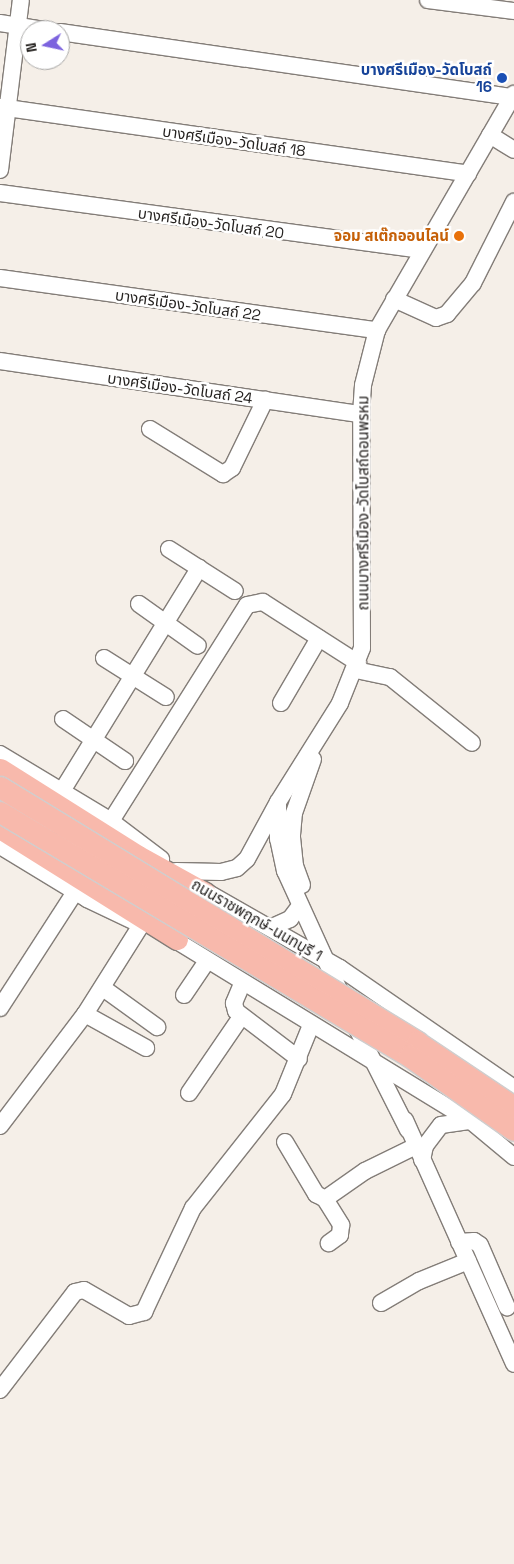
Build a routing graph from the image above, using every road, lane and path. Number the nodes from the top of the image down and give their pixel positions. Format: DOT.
graph roads {
  1 [pos="21,0"];
  2 [pos="428,0"];
  3 [pos="514,11"];
  4 [pos="0,23"];
  5 [pos="18,26"];
  6 [pos="70,33"];
  7 [pos="513,95"];
  8 [pos="4,108"];
  9 [pos="490,135"];
  10 [pos="514,150"];
  11 [pos="0,170"];
  12 [pos="468,174"];
  13 [pos="0,193"];
  14 [pos="514,202"];
  15 [pos="422,250"];
  16 [pos="0,278"];
  17 [pos="394,299"];
  18 [pos="377,330"];
  19 [pos="0,361"];
  20 [pos="265,400"];
  21 [pos="361,414"];
  22 [pos="150,428"];
  23 [pos="169,548"];
  24 [pos="199,568"];
  25 [pos="235,590"];
  26 [pos="139,604"];
  27 [pos="165,623"];
  28 [pos="319,638"];
  29 [pos="198,646"];
  30 [pos="104,658"];
  31 [pos="357,666"];
  32 [pos="133,676"];
  33 [pos="166,697"];
  34 [pos="281,703"];
  35 [pos="63,719"];
  36 [pos="323,731"];
  37 [pos="94,739"];
  38 [pos="472,743"];
  39 [pos="0,754"];
  40 [pos="125,761"];
  41 [pos="4,778"];
  42 [pos="62,791"];
  43 [pos="278,802"];
  44 [pos="0,812"];
  45 [pos="111,821"];
  46 [pos="0,828"];
  47 [pos="0,846"];
  48 [pos="176,871"];
  49 [pos="71,889"];
  50 [pos="206,893"];
  51 [pos="299,907"];
  52 [pos="140,925"];
  53 [pos="266,925"];
  54 [pos="176,939"];
  55 [pos="325,959"];
  56 [pos="207,962"];
  57 [pos="338,975"];
  58 [pos="242,981"];
  59 [pos="103,988"];
  60 [pos="0,989"];
  61 [pos="184,995"];
  62 [pos="0,1008"];
  63 [pos="85,1014"];
  64 [pos="241,1017"];
  65 [pos="312,1025"];
  66 [pos="156,1027"];
  67 [pos="441,1038"];
  68 [pos="146,1048"];
  69 [pos="299,1059"];
  70 [pos="370,1059"];
  71 [pos="386,1068"];
  72 [pos="409,1082"];
  73 [pos="514,1088"];
  74 [pos="189,1093"];
  75 [pos="514,1107"];
  76 [pos="471,1121"];
  77 [pos="0,1126"];
  78 [pos="408,1130"];
  79 [pos="514,1130"];
  80 [pos="285,1142"];
  81 [pos="419,1153"];
  82 [pos="514,1157"];
  83 [pos="325,1199"];
  84 [pos="459,1242"];
  85 [pos="329,1243"];
  86 [pos="468,1261"];
  87 [pos="381,1303"];
  88 [pos="508,1307"];
  89 [pos="514,1364"];
  90 [pos="0,1390"];
  1 -- 5 [label="street"];
  2 -- 3 [label="street"];
  4 -- 5 [label="street"];
  5 -- 8 [label="street"];
  6 -- 7 [label="street"];
  7 -- 9 [label="street, ถนนบางศรีเมือง-วัดโบสถ์ดอนพรหม"];
  8 -- 11 [label="street"];
  8 -- 12 [label="street, บางศรีเมือง-วัดโบสถ์ 18"];
  9 -- 10 [label="street"];
  9 -- 12 [label="street, ถนนบางศรีเมือง-วัดโบสถ์ดอนพรหม"];
  12 -- 15 [label="street, ถนนบางศรีเมือง-วัดโบสถ์ดอนพรหม"];
  13 -- 15 [label="street, บางศรีเมือง-วัดโบสถ์ 20"];
  14 -- 17 [label="street"];
  15 -- 17 [label="street, ถนนบางศรีเมือง-วัดโบสถ์ดอนพรหม"];
  16 -- 18 [label="street, บางศรีเมือง-วัดโบสถ์ 22"];
  17 -- 18 [label="street, ถนนบางศรีเมือง-วัดโบสถ์ดอนพรหม"];
  18 -- 21 [label="street, ถนนบางศรีเมือง-วัดโบสถ์ดอนพรหม"];
  19 -- 20 [label="street, บางศรีเมือง-วัดโบสถ์ 24"];
  20 -- 21 [label="street, บางศรีเมือง-วัดโบสถ์ 24"];
  20 -- 22 [label="street"];
  21 -- 31 [label="street, ถนนบางศรีเมือง-วัดโบสถ์ดอนพรหม"];
  23 -- 24 [label="street"];
  24 -- 25 [label="street"];
  24 -- 27 [label="street"];
  26 -- 27 [label="street"];
  27 -- 29 [label="street"];
  27 -- 32 [label="street"];
  28 -- 31 [label="street"];
  28 -- 34 [label="street"];
  28 -- 45 [label="street"];
  30 -- 32 [label="street"];
  31 -- 36 [label="street, ถนนบางศรีเมือง-วัดโบสถ์ดอนพรหม"];
  31 -- 38 [label="street"];
  32 -- 33 [label="street"];
  32 -- 37 [label="street"];
  35 -- 37 [label="street"];
  36 -- 43 [label="street, ถนนบางศรีเมือง-วัดโบสถ์ดอนพรหม"];
  36 -- 57 [label="street, ถนนบางศรีเมือง-วัดโบสถ์ดอนพรหม"];
  37 -- 40 [label="street"];
  37 -- 42 [label="street"];
  39 -- 42 [label="street, ถนนราชพฤกษ์-นนทบุรี 1"];
  41 -- 50 [label="main road"];
  41 -- 75 [label="main road, ถนนราชพฤกษ์-นนทบุรี 1, bridge"];
  42 -- 45 [label="street, ถนนราชพฤกษ์-นนทบุรี 1"];
  43 -- 48 [label="street, ถนนบางศรีเมือง-วัดโบสถ์ดอนพรหม"];
  43 -- 51 [label="street"];
  44 -- 79 [label="main road, bridge"];
  45 -- 48 [label="street, ถนนราชพฤกษ์-นนทบุรี 1"];
  46 -- 54 [label="main road"];
  47 -- 49 [label="street"];
  48 -- 50 [label="street, ถนนราชพฤกษ์-นนทบุรี 1"];
  49 -- 52 [label="street"];
  49 -- 60 [label="street"];
  49 -- 62 [label="street"];
  50 -- 53 [label="street, ถนนราชพฤกษ์-นนทบุรี 1"];
  51 -- 53 [label="street"];
  51 -- 55 [label="street"];
  52 -- 54 [label="street"];
  52 -- 59 [label="street"];
  53 -- 55 [label="street, ถนนราชพฤกษ์-นนทบุรี 1"];
  53 -- 58 [label="street"];
  54 -- 56 [label="street"];
  55 -- 57 [label="street, ถนนราชพฤกษ์-นนทบุรี 1"];
  56 -- 58 [label="street"];
  56 -- 61 [label="street"];
  57 -- 58 [label="street"];
  57 -- 67 [label="street, ถนนราชพฤกษ์-นนทบุรี 1"];
  57 -- 70 [label="street, ถนนบางศรีเมือง-วัดโบสถ์ดอนพรหม"];
  57 -- 71 [label="street, ถนนบางศรีเมือง-วัดโบสถ์ดอนพรหม"];
  58 -- 64 [label="street"];
  58 -- 65 [label="street"];
  59 -- 63 [label="street"];
  59 -- 66 [label="street"];
  63 -- 68 [label="street"];
  63 -- 77 [label="street"];
  64 -- 69 [label="street"];
  64 -- 74 [label="street"];
  65 -- 69 [label="street"];
  65 -- 70 [label="street"];
  67 -- 72 [label="street"];
  67 -- 73 [label="street, ถนนราชพฤกษ์-นนทบุรี 1"];
  69 -- 90 [label="street"];
  70 -- 71 [label="street"];
  70 -- 78 [label="street, ถนนบางศรีเมือง-วัดโบสถ์ดอนพรหม"];
  71 -- 72 [label="street"];
  71 -- 78 [label="street, ถนนบางศรีเมือง-วัดโบสถ์ดอนพรหม"];
  72 -- 76 [label="street"];
  76 -- 81 [label="street"];
  76 -- 82 [label="street"];
  78 -- 81 [label="street, ถนนบางศรีเมือง-วัดโบสถ์ดอนพรหม"];
  80 -- 83 [label="street"];
  81 -- 83 [label="street"];
  81 -- 84 [label="street, ถนนบางศรีเมือง-วัดโบสถ์ดอนพรหม"];
  83 -- 85 [label="street"];
  84 -- 86 [label="street, ถนนบางศรีเมือง-วัดโบสถ์ดอนพรหม"];
  84 -- 88 [label="street"];
  86 -- 87 [label="street"];
  86 -- 89 [label="street, ถนนบางศรีเมือง-วัดโบสถ์ดอนพรหม"];
}
